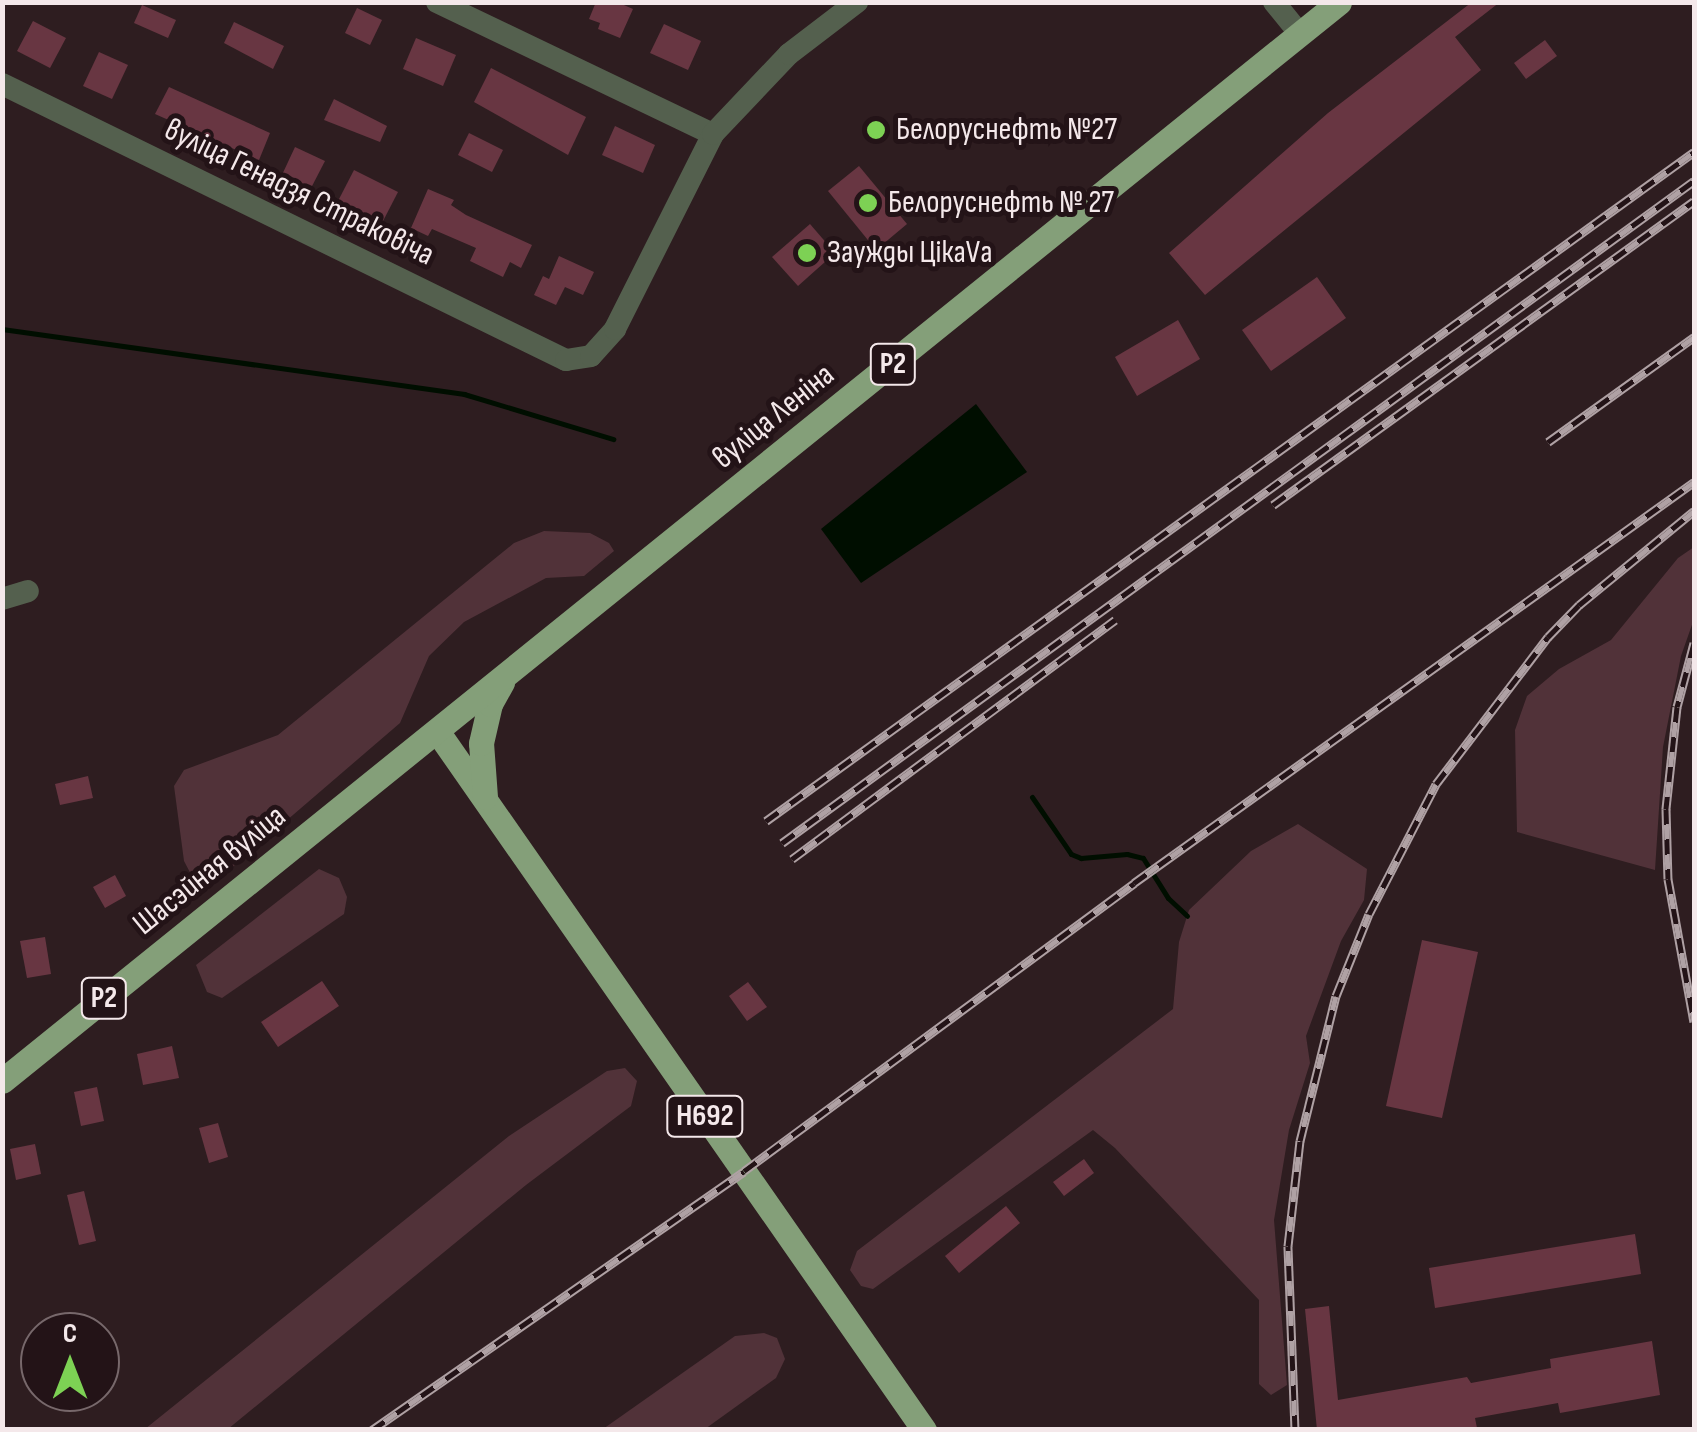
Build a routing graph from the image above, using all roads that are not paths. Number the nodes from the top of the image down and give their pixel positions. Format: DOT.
graph roads {
  1 [pos="437,2"];
  2 [pos="857,2"];
  3 [pos="1274,2"];
  4 [pos="1339,2"];
  5 [pos="1300,34"];
  6 [pos="2,84"];
  7 [pos="712,134"];
  8 [pos="28,591"];
  9 [pos="2,599"];
  10 [pos="506,675"];
  11 [pos="437,731"];
  12 [pos="486,802"];
  13 [pos="2,1081"];
  14 [pos="924,1430"];
  1 -- 7 [label="street"];
  2 -- 7 [label="street"];
  3 -- 5 [label="street"];
  4 -- 5 [label="main road, вуліца Леніна / Р2"];
  5 -- 10 [label="main road, вуліца Леніна / Р2"];
  6 -- 7 [label="street, вуліца Генадзя Страковіча"];
  8 -- 9 [label="street"];
  10 -- 11 [label="main road, вуліца Леніна / Р2"];
  10 -- 12 [label="main road"];
  11 -- 12 [label="main road, Н692"];
  11 -- 13 [label="main road, Шасэйная вуліца / Р2"];
  12 -- 14 [label="main road, Н692"];
}
